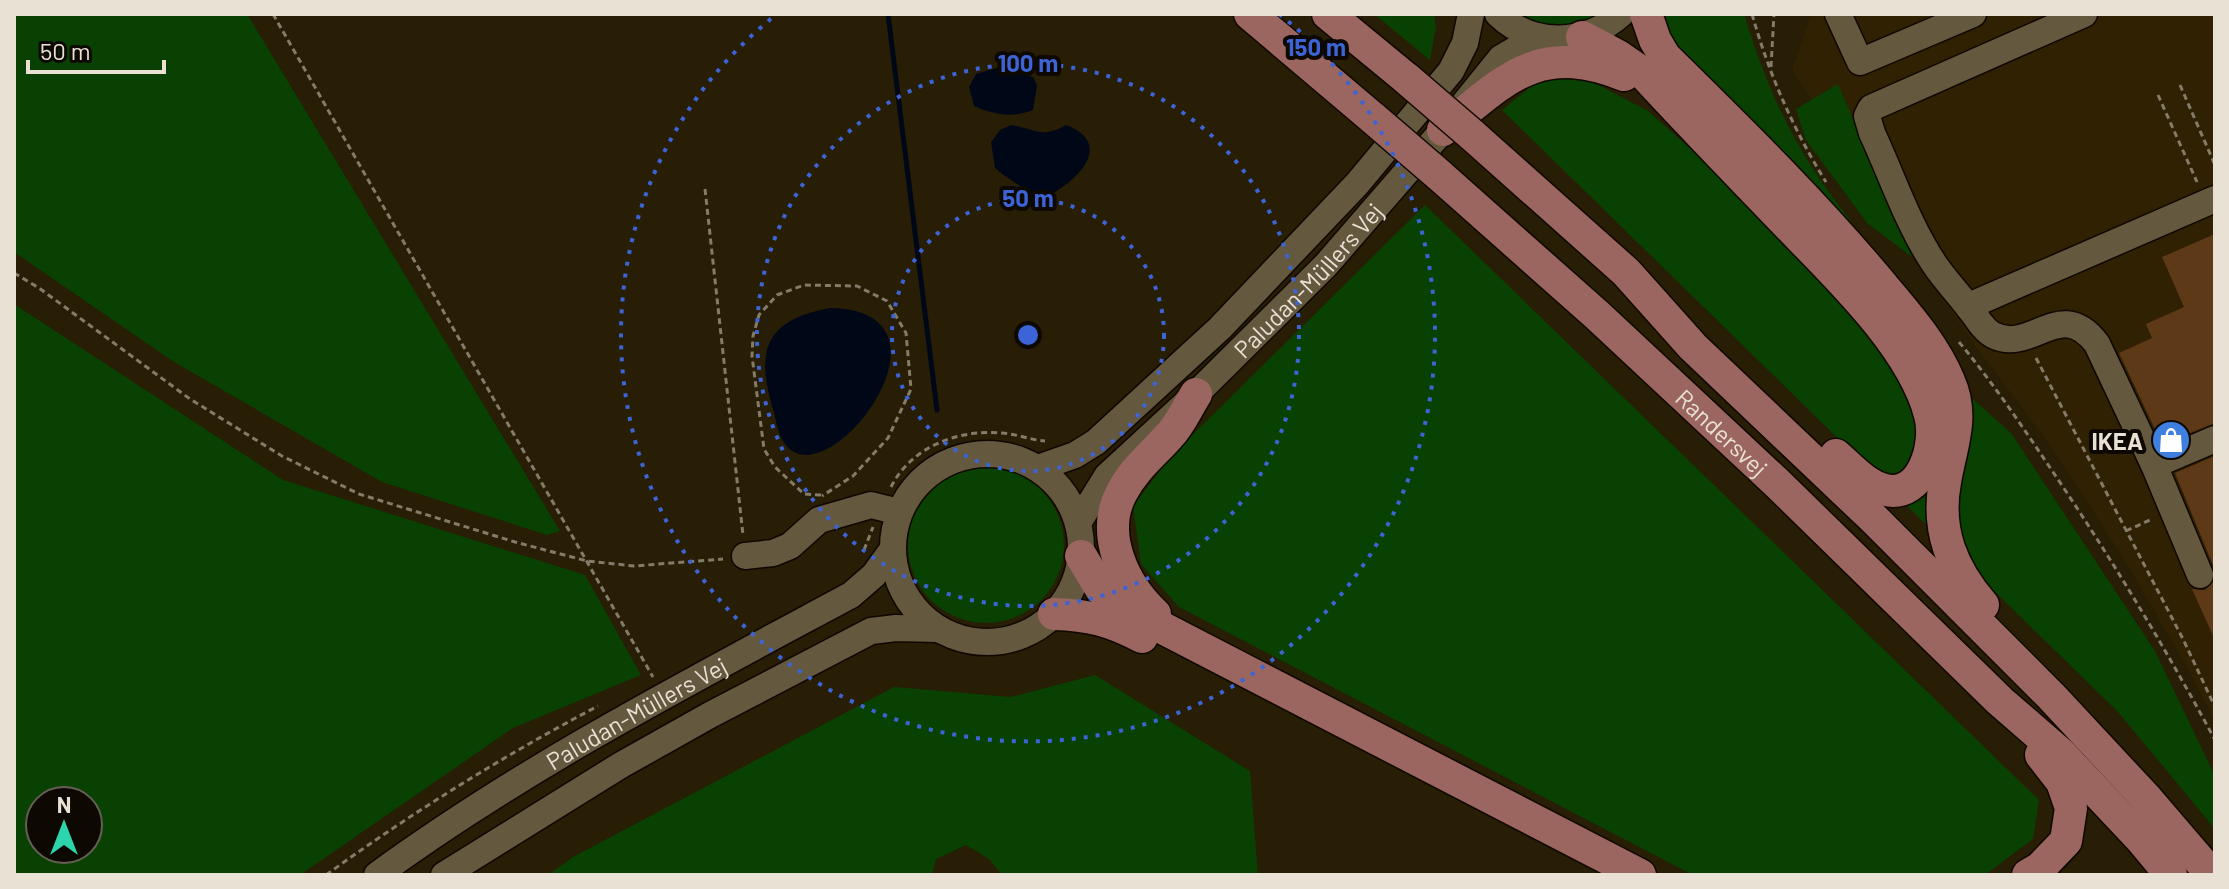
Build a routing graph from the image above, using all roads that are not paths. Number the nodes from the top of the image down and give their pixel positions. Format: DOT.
graph roads {
  1 [pos="1250,14"];
  2 [pos="1328,14"];
  3 [pos="1471,14"];
  4 [pos="1498,14"];
  5 [pos="1621,14"];
  6 [pos="1646,14"];
  7 [pos="1838,14"];
  8 [pos="1973,14"];
  9 [pos="2084,14"];
  10 [pos="1537,37"];
  11 [pos="1582,37"];
  12 [pos="1677,110"];
  13 [pos="1457,132"];
  14 [pos="2210,201"];
  15 [pos="1626,272"];
  16 [pos="1970,309"];
  17 [pos="1196,394"];
  18 [pos="2215,439"];
  19 [pos="2154,465"];
  20 [pos="1038,468"];
  21 [pos="889,510"];
  22 [pos="1078,523"];
  23 [pos="892,550"];
  24 [pos="745,556"];
  25 [pos="1081,556"];
  26 [pos="2200,575"];
  27 [pos="1054,614"];
  28 [pos="937,629"];
  29 [pos="1178,636"];
  30 [pos="2000,701"];
  31 [pos="2095,743"];
  32 [pos="377,875"];
  33 [pos="444,875"];
  34 [pos="1594,875"];
  35 [pos="1640,875"];
  36 [pos="2028,875"];
  37 [pos="2171,875"];
  38 [pos="2212,875"];
  1 -- 30 [label="main road, Randersvej, bridge"];
  2 -- 13 [label="main road, Randersvej, bridge"];
  3 -- 20 [label="street, Paludan-Müllers Vej"];
  4 -- 10 [label="street"];
  5 -- 11 [label="street"];
  6 -- 31 [label="main road"];
  7 -- 8 [label="street"];
  9 -- 16 [label="street"];
  10 -- 11 [label="street"];
  10 -- 13 [label="street, Paludan-Müllers Vej"];
  11 -- 12 [label="main road"];
  12 -- 13 [label="main road"];
  12 -- 15 [label="main road"];
  13 -- 15 [label="main road, Randersvej"];
  13 -- 17 [label="street, Paludan-Müllers Vej"];
  14 -- 16 [label="street"];
  15 -- 31 [label="main road, Randersvej"];
  16 -- 19 [label="street"];
  17 -- 22 [label="street, Paludan-Müllers Vej"];
  17 -- 29 [label="main road"];
  18 -- 19 [label="street"];
  19 -- 26 [label="street"];
  20 -- 21 [label="street"];
  20 -- 22 [label="street"];
  21 -- 23 [label="street"];
  21 -- 24 [label="street"];
  22 -- 25 [label="street"];
  23 -- 28 [label="street"];
  23 -- 32 [label="street, Paludan-Müllers Vej"];
  25 -- 27 [label="street"];
  25 -- 29 [label="main road"];
  27 -- 28 [label="street"];
  27 -- 34 [label="main road"];
  28 -- 33 [label="street, Paludan-Müllers Vej"];
  29 -- 35 [label="main road"];
  30 -- 36 [label="main road"];
  30 -- 37 [label="main road, Randersvej"];
  31 -- 38 [label="main road, Randersvej"];
}
